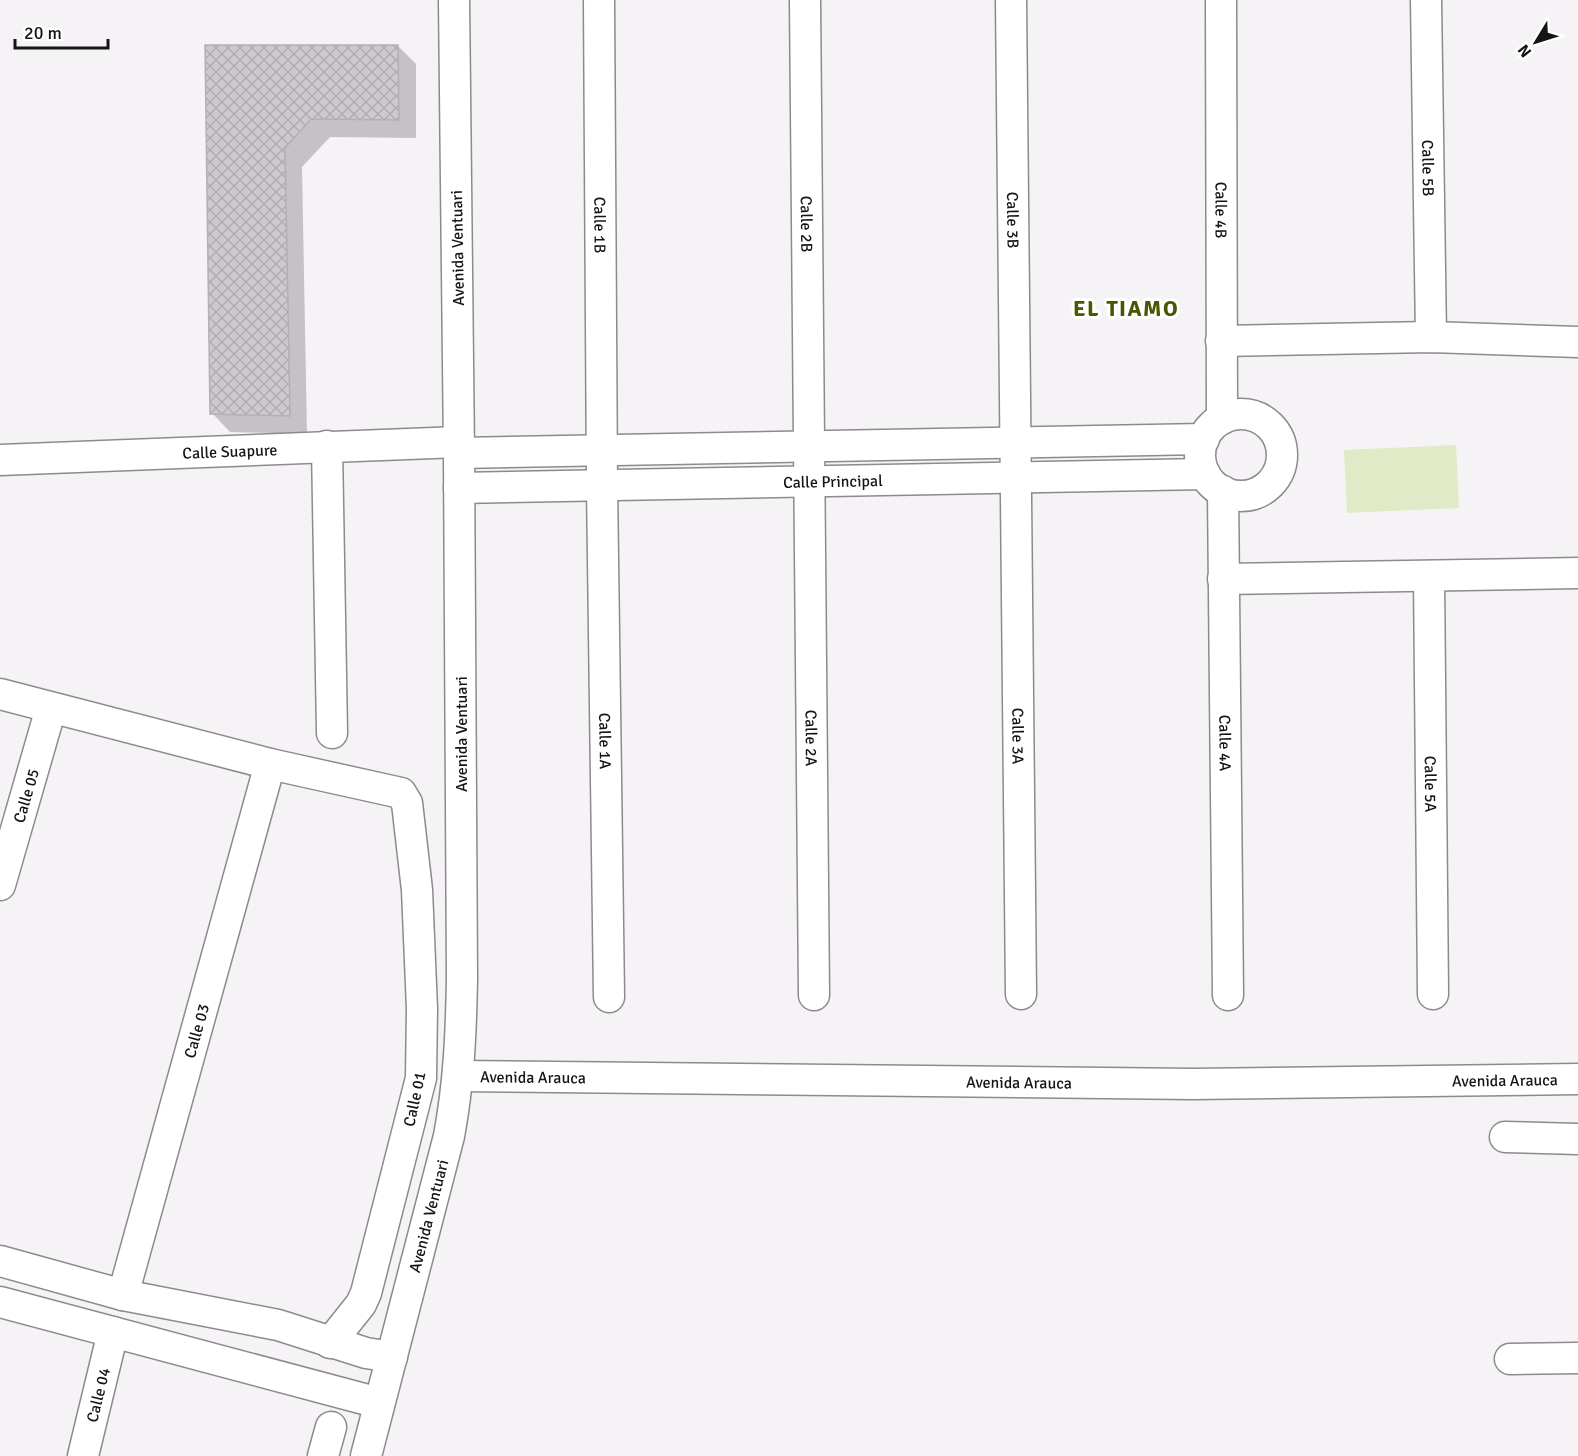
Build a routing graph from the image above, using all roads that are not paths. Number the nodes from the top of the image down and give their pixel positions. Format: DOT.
graph roads {
  1 [pos="454,0"];
  2 [pos="599,0"];
  3 [pos="805,0"];
  4 [pos="1011,0"];
  5 [pos="1221,0"];
  6 [pos="1426,0"];
  7 [pos="1431,337"];
  8 [pos="1221,342"];
  9 [pos="1578,342"];
  10 [pos="1213,429"];
  11 [pos="1016,442"];
  12 [pos="327,446"];
  13 [pos="810,446"];
  14 [pos="459,448"];
  15 [pos="602,450"];
  16 [pos="0,460"];
  17 [pos="1015,478"];
  18 [pos="810,482"];
  19 [pos="1214,483"];
  20 [pos="602,486"];
  21 [pos="459,488"];
  22 [pos="1578,573"];
  23 [pos="1429,576"];
  24 [pos="1223,579"];
  25 [pos="0,694"];
  26 [pos="51,708"];
  27 [pos="332,733"];
  28 [pos="270,764"];
  29 [pos="0,885"];
  30 [pos="1021,994"];
  31 [pos="1433,994"];
  32 [pos="814,995"];
  33 [pos="1228,995"];
  34 [pos="609,997"];
  35 [pos="459,1076"];
  36 [pos="1578,1079"];
  37 [pos="1505,1137"];
  38 [pos="1578,1139"];
  39 [pos="0,1261"];
  40 [pos="123,1295"];
  41 [pos="0,1302"];
  42 [pos="113,1332"];
  43 [pos="330,1343"];
  44 [pos="392,1357"];
  45 [pos="1578,1358"];
  46 [pos="1510,1359"];
  47 [pos="379,1403"];
  48 [pos="331,1427"];
  49 [pos="83,1456"];
  50 [pos="323,1456"];
  51 [pos="366,1456"];
  1 -- 14 [label="street, Avenida Ventuari"];
  2 -- 15 [label="street, Calle 1B"];
  3 -- 13 [label="street, Calle 2B"];
  4 -- 11 [label="street, Calle 3B"];
  5 -- 8 [label="street, Calle 4B"];
  6 -- 7 [label="street, Calle 5B"];
  7 -- 8 [label="street"];
  7 -- 9 [label="street"];
  8 -- 10 [label="street, Calle 4B"];
  10 -- 11 [label="street"];
  10 -- 19 [label="street"];
  10 -- 19 [label="street"];
  11 -- 13 [label="street"];
  11 -- 17 [label="street, Calle 3B"];
  12 -- 14 [label="street, Calle Suapure"];
  12 -- 16 [label="street, Calle Suapure"];
  12 -- 27 [label="street"];
  13 -- 15 [label="street"];
  13 -- 18 [label="street, Calle 2B"];
  14 -- 15 [label="street"];
  14 -- 21 [label="street, Avenida Ventuari"];
  15 -- 20 [label="street, Calle 1B"];
  17 -- 18 [label="street, Calle Principal"];
  17 -- 19 [label="street, Calle Principal"];
  17 -- 30 [label="street, Calle 3A"];
  18 -- 20 [label="street, Calle Principal"];
  18 -- 32 [label="street, Calle 2A"];
  19 -- 24 [label="street, Calle 4A"];
  20 -- 21 [label="street, Calle Principal"];
  20 -- 34 [label="street, Calle 1A"];
  21 -- 35 [label="street, Avenida Ventuari"];
  22 -- 23 [label="street"];
  23 -- 24 [label="street"];
  23 -- 31 [label="street, Calle 5A"];
  24 -- 33 [label="street, Calle 4A"];
  25 -- 26 [label="street"];
  26 -- 28 [label="street"];
  26 -- 29 [label="street, Calle 05"];
  28 -- 40 [label="street, Calle 03"];
  28 -- 43 [label="street, Calle 01"];
  35 -- 36 [label="street, Avenida Arauca"];
  35 -- 44 [label="street, Avenida Ventuari"];
  37 -- 38 [label="street"];
  39 -- 40 [label="street"];
  40 -- 43 [label="street"];
  41 -- 42 [label="street"];
  42 -- 47 [label="street"];
  42 -- 49 [label="street, Calle 04"];
  43 -- 44 [label="street"];
  44 -- 47 [label="street, Avenida Ventuari"];
  45 -- 46 [label="street"];
  47 -- 51 [label="street, Avenida Ventuari"];
  48 -- 50 [label="street"];
}
